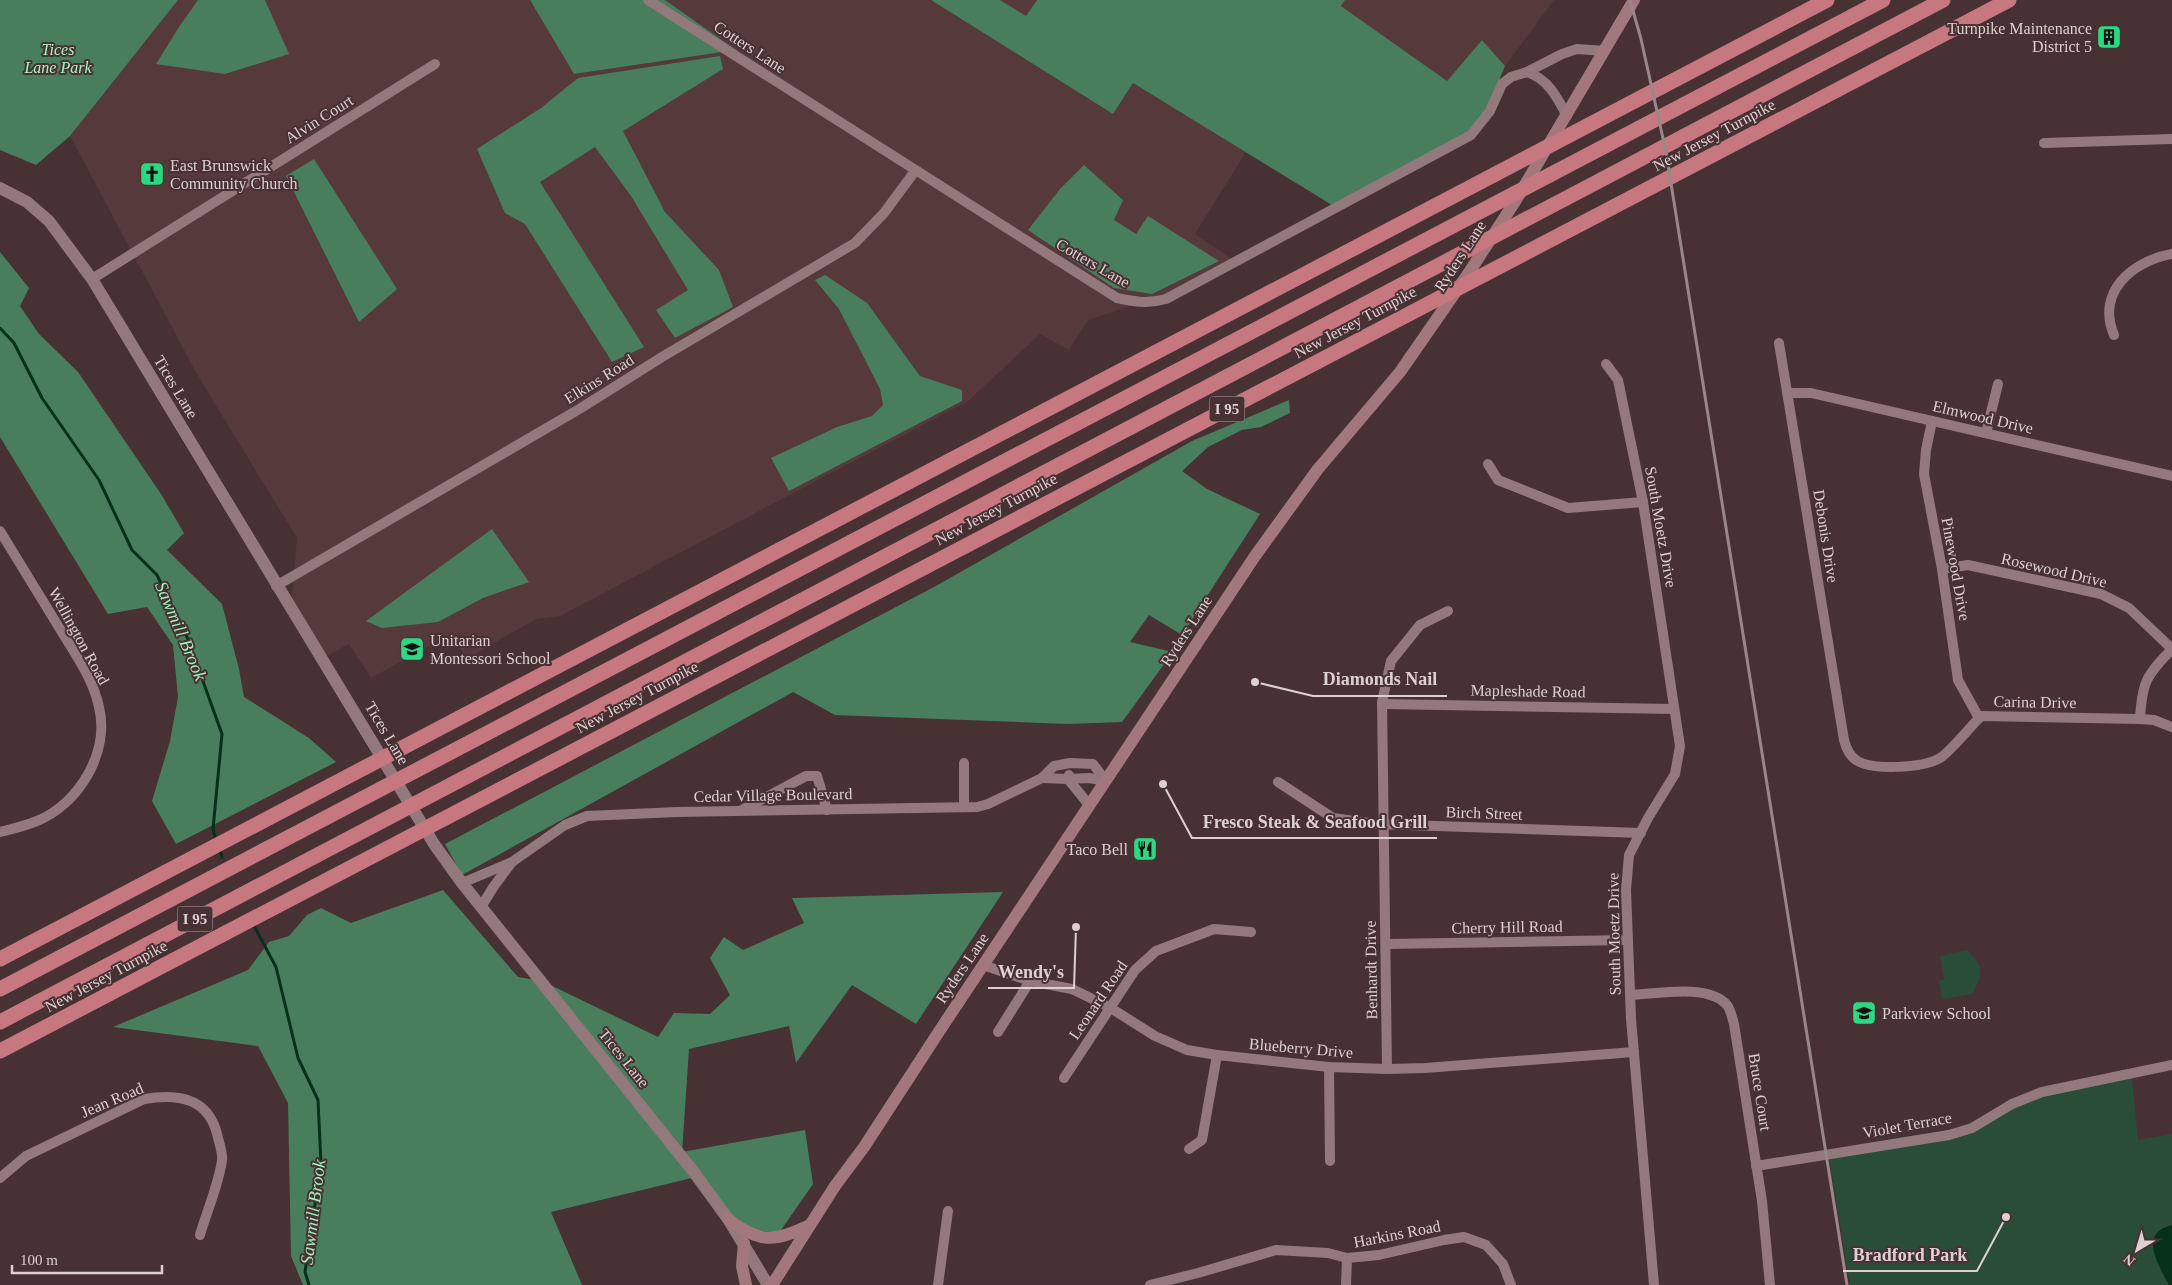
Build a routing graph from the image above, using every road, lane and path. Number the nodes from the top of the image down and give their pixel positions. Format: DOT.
graph roads {
  1 [pos="648,0"];
  2 [pos="1634,0"];
  3 [pos="1827,0"];
  4 [pos="1883,0"];
  5 [pos="1943,0"];
  6 [pos="2008,0"];
  7 [pos="1605,51"];
  8 [pos="435,64"];
  9 [pos="1528,72"];
  10 [pos="1567,116"];
  11 [pos="2172,139"];
  12 [pos="2044,143"];
  13 [pos="915,171"];
  14 [pos="0,188"];
  15 [pos="2172,254"];
  16 [pos="92,279"];
  17 [pos="2114,335"];
  18 [pos="1779,343"];
  19 [pos="1606,364"];
  20 [pos="1998,384"];
  21 [pos="1787,393"];
  22 [pos="1932,420"];
  23 [pos="1986,433"];
  24 [pos="1488,464"];
  25 [pos="2172,476"];
  26 [pos="1643,502"];
  27 [pos="0,531"];
  28 [pos="1942,569"];
  29 [pos="276,586"];
  30 [pos="1448,611"];
  31 [pos="2172,649"];
  32 [pos="1382,704"];
  33 [pos="1674,709"];
  34 [pos="1979,718"];
  35 [pos="2140,719"];
  36 [pos="2172,727"];
  37 [pos="1843,734"];
  38 [pos="964,763"];
  39 [pos="1070,763"];
  40 [pos="1042,778"];
  41 [pos="1068,779"];
  42 [pos="1106,781"];
  43 [pos="1278,782"];
  44 [pos="1090,806"];
  45 [pos="964,807"];
  46 [pos="827,810"];
  47 [pos="741,811"];
  48 [pos="1384,824"];
  49 [pos="0,832"];
  50 [pos="1640,833"];
  51 [pos="512,862"];
  52 [pos="462,883"];
  53 [pos="481,907"];
  54 [pos="1251,932"];
  55 [pos="1628,940"];
  56 [pos="1386,944"];
  57 [pos="0,959"];
  58 [pos="983,965"];
  59 [pos="1030,981"];
  60 [pos="0,989"];
  61 [pos="1630,995"];
  62 [pos="1110,1007"];
  63 [pos="0,1022"];
  64 [pos="998,1032"];
  65 [pos="0,1051"];
  66 [pos="1634,1052"];
  67 [pos="1217,1056"];
  68 [pos="2172,1065"];
  69 [pos="1329,1067"];
  70 [pos="1387,1068"];
  71 [pos="1064,1078"];
  72 [pos="1189,1150"];
  73 [pos="1330,1161"];
  74 [pos="1756,1166"];
  75 [pos="0,1178"];
  76 [pos="948,1211"];
  77 [pos="728,1219"];
  78 [pos="810,1225"];
  79 [pos="200,1235"];
  80 [pos="744,1243"];
  81 [pos="1348,1258"];
  82 [pos="1198,1273"];
  83 [pos="746,1285"];
  84 [pos="768,1285"];
  85 [pos="772,1285"];
  86 [pos="938,1285"];
  87 [pos="1150,1285"];
  88 [pos="1201,1285"];
  89 [pos="1346,1285"];
  90 [pos="1511,1285"];
  91 [pos="1654,1285"];
  92 [pos="1770,1285"];
  1 -- 13 [label="street, Cotters Lane"];
  2 -- 7 [label="main road, Ryders Lane"];
  3 -- 57 [label="highway"];
  4 -- 60 [label="highway, I 95"];
  5 -- 63 [label="highway, New Jersey Turnpike / I 95"];
  6 -- 65 [label="highway, New Jersey Turnpike / I 95"];
  7 -- 9 [label="street, Cotters Lane"];
  7 -- 10 [label="main road, Ryders Lane"];
  8 -- 16 [label="street, Alvin Court"];
  9 -- 10 [label="street"];
  9 -- 13 [label="street, Cotters Lane"];
  10 -- 42 [label="main road, Ryders Lane"];
  11 -- 12 [label="street"];
  13 -- 29 [label="street, Elkins Road"];
  14 -- 16 [label="street, Tices Lane"];
  15 -- 17 [label="street"];
  16 -- 29 [label="street, Tices Lane"];
  18 -- 21 [label="street, Debonis Drive"];
  19 -- 26 [label="street, South Moetz Drive"];
  20 -- 23 [label="street"];
  21 -- 22 [label="street, Elmwood Drive"];
  21 -- 37 [label="street, Debonis Drive"];
  22 -- 23 [label="street, Elmwood Drive"];
  22 -- 28 [label="street, Pinewood Drive"];
  23 -- 25 [label="street, Elmwood Drive"];
  24 -- 26 [label="street"];
  26 -- 33 [label="street, South Moetz Drive"];
  27 -- 49 [label="street, Wellington Road"];
  28 -- 31 [label="street, Rosewood Drive"];
  28 -- 34 [label="street, Pinewood Drive"];
  29 -- 52 [label="street, Tices Lane"];
  30 -- 32 [label="street, Benhardt Drive"];
  31 -- 35 [label="street"];
  32 -- 33 [label="street, Mapleshade Road"];
  32 -- 48 [label="street, Benhardt Drive"];
  33 -- 50 [label="street, South Moetz Drive"];
  34 -- 35 [label="street, Carina Drive"];
  34 -- 37 [label="street, Carina Drive"];
  35 -- 36 [label="street, Carina Drive"];
  38 -- 45 [label="street"];
  39 -- 40 [label="street, Cedar Village Boulevard"];
  39 -- 41 [label="street"];
  39 -- 42 [label="street, Cedar Village Boulevard"];
  40 -- 41 [label="street, Cedar Village Boulevard"];
  40 -- 45 [label="street, Cedar Village Boulevard"];
  41 -- 42 [label="street, Cedar Village Boulevard"];
  41 -- 44 [label="street"];
  42 -- 44 [label="main road, Ryders Lane"];
  43 -- 48 [label="street, Birch Street"];
  44 -- 58 [label="main road, Ryders Lane"];
  45 -- 46 [label="street, Cedar Village Boulevard"];
  46 -- 47 [label="street, Cedar Village Boulevard"];
  46 -- 47 [label="street"];
  47 -- 51 [label="street, Cedar Village Boulevard"];
  48 -- 50 [label="street, Birch Street"];
  48 -- 56 [label="street, Benhardt Drive"];
  50 -- 55 [label="street, South Moetz Drive"];
  51 -- 52 [label="street, Cedar Village Boulevard"];
  51 -- 53 [label="street, Cedar Village Boulevard"];
  52 -- 53 [label="street, Tices Lane"];
  53 -- 77 [label="street, Tices Lane"];
  54 -- 62 [label="street, Leonard Road"];
  55 -- 56 [label="street, Cherry Hill Road"];
  55 -- 61 [label="street, South Moetz Drive"];
  56 -- 70 [label="street, Benhardt Drive"];
  58 -- 59 [label="street, Blueberry Drive"];
  58 -- 78 [label="main road, Ryders Lane"];
  59 -- 62 [label="street, Blueberry Drive"];
  59 -- 64 [label="street"];
  61 -- 66 [label="street, South Moetz Drive"];
  61 -- 74 [label="street, Bruce Court"];
  62 -- 67 [label="street, Blueberry Drive"];
  62 -- 71 [label="street, Leonard Road"];
  66 -- 70 [label="street, Blueberry Drive"];
  66 -- 91 [label="street, South Moetz Drive"];
  67 -- 69 [label="street, Blueberry Drive"];
  67 -- 72 [label="street"];
  68 -- 74 [label="street, Violet Terrace"];
  69 -- 70 [label="street, Blueberry Drive"];
  69 -- 73 [label="street"];
  74 -- 92 [label="street, Bruce Court"];
  75 -- 79 [label="street, Jean Road"];
  76 -- 86 [label="street"];
  77 -- 78 [label="main road"];
  77 -- 80 [label="street, Tices Lane"];
  78 -- 85 [label="main road, Ryders Lane"];
  80 -- 83 [label="main road"];
  80 -- 84 [label="street, Tices Lane"];
  81 -- 82 [label="street, Harkins Road"];
  81 -- 89 [label="street"];
  81 -- 90 [label="street, Harkins Road"];
  82 -- 87 [label="street, Harkins Road"];
  82 -- 88 [label="street"];
}
